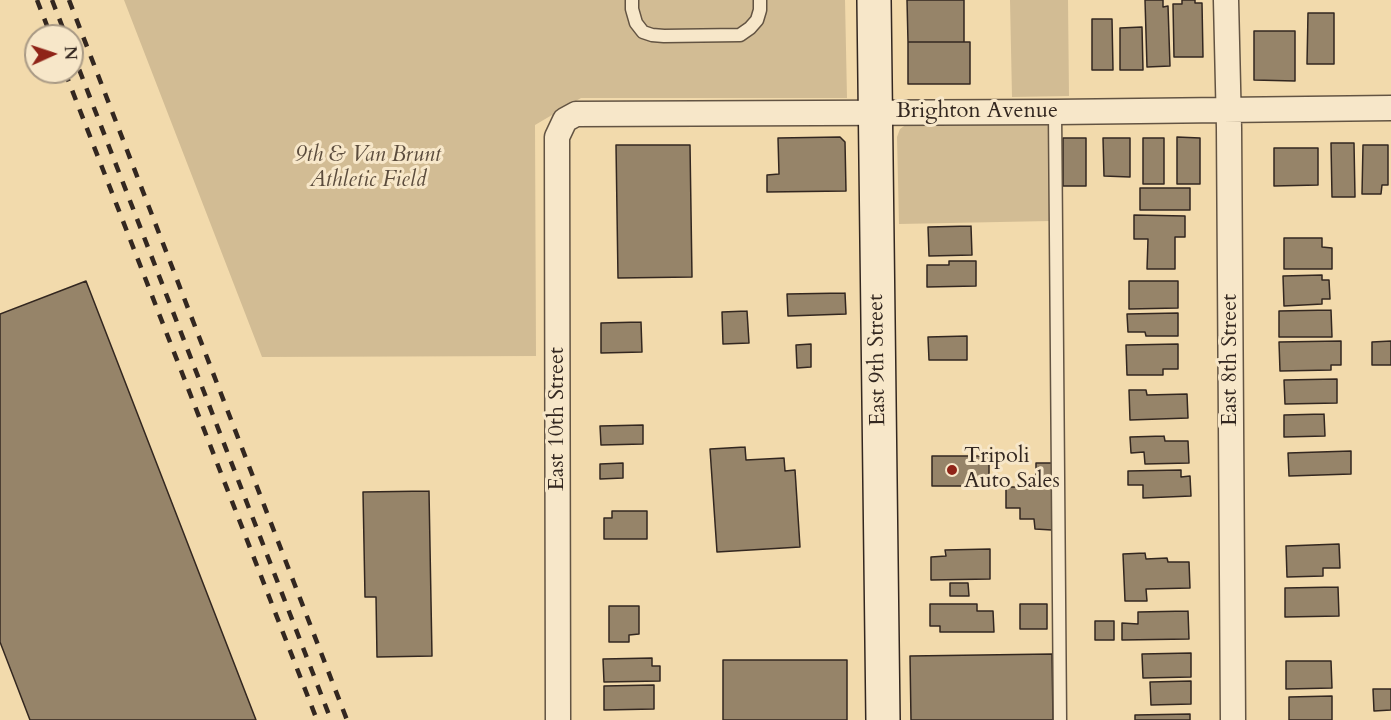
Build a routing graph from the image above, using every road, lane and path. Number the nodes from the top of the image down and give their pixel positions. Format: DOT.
graph roads {
  1 [pos="632,0"];
  2 [pos="760,0"];
  3 [pos="874,0"];
  4 [pos="1226,0"];
  5 [pos="1391,108"];
  6 [pos="1229,109"];
  7 [pos="1055,112"];
  8 [pos="875,113"];
  9 [pos="565,120"];
  10 [pos="558,720"];
  11 [pos="883,720"];
  12 [pos="1060,720"];
  13 [pos="1233,720"];
  1 -- 2 [label="lane"];
  3 -- 8 [label="main road, East 9th Street"];
  4 -- 6 [label="street, East 8th Street"];
  5 -- 6 [label="street, Brighton Avenue"];
  6 -- 7 [label="street, Brighton Avenue"];
  6 -- 13 [label="street, East 8th Street"];
  7 -- 8 [label="street, Brighton Avenue"];
  7 -- 12 [label="lane"];
  8 -- 9 [label="street, Brighton Avenue"];
  8 -- 11 [label="main road, East 9th Street"];
  9 -- 10 [label="street, East 10th Street"];
}
